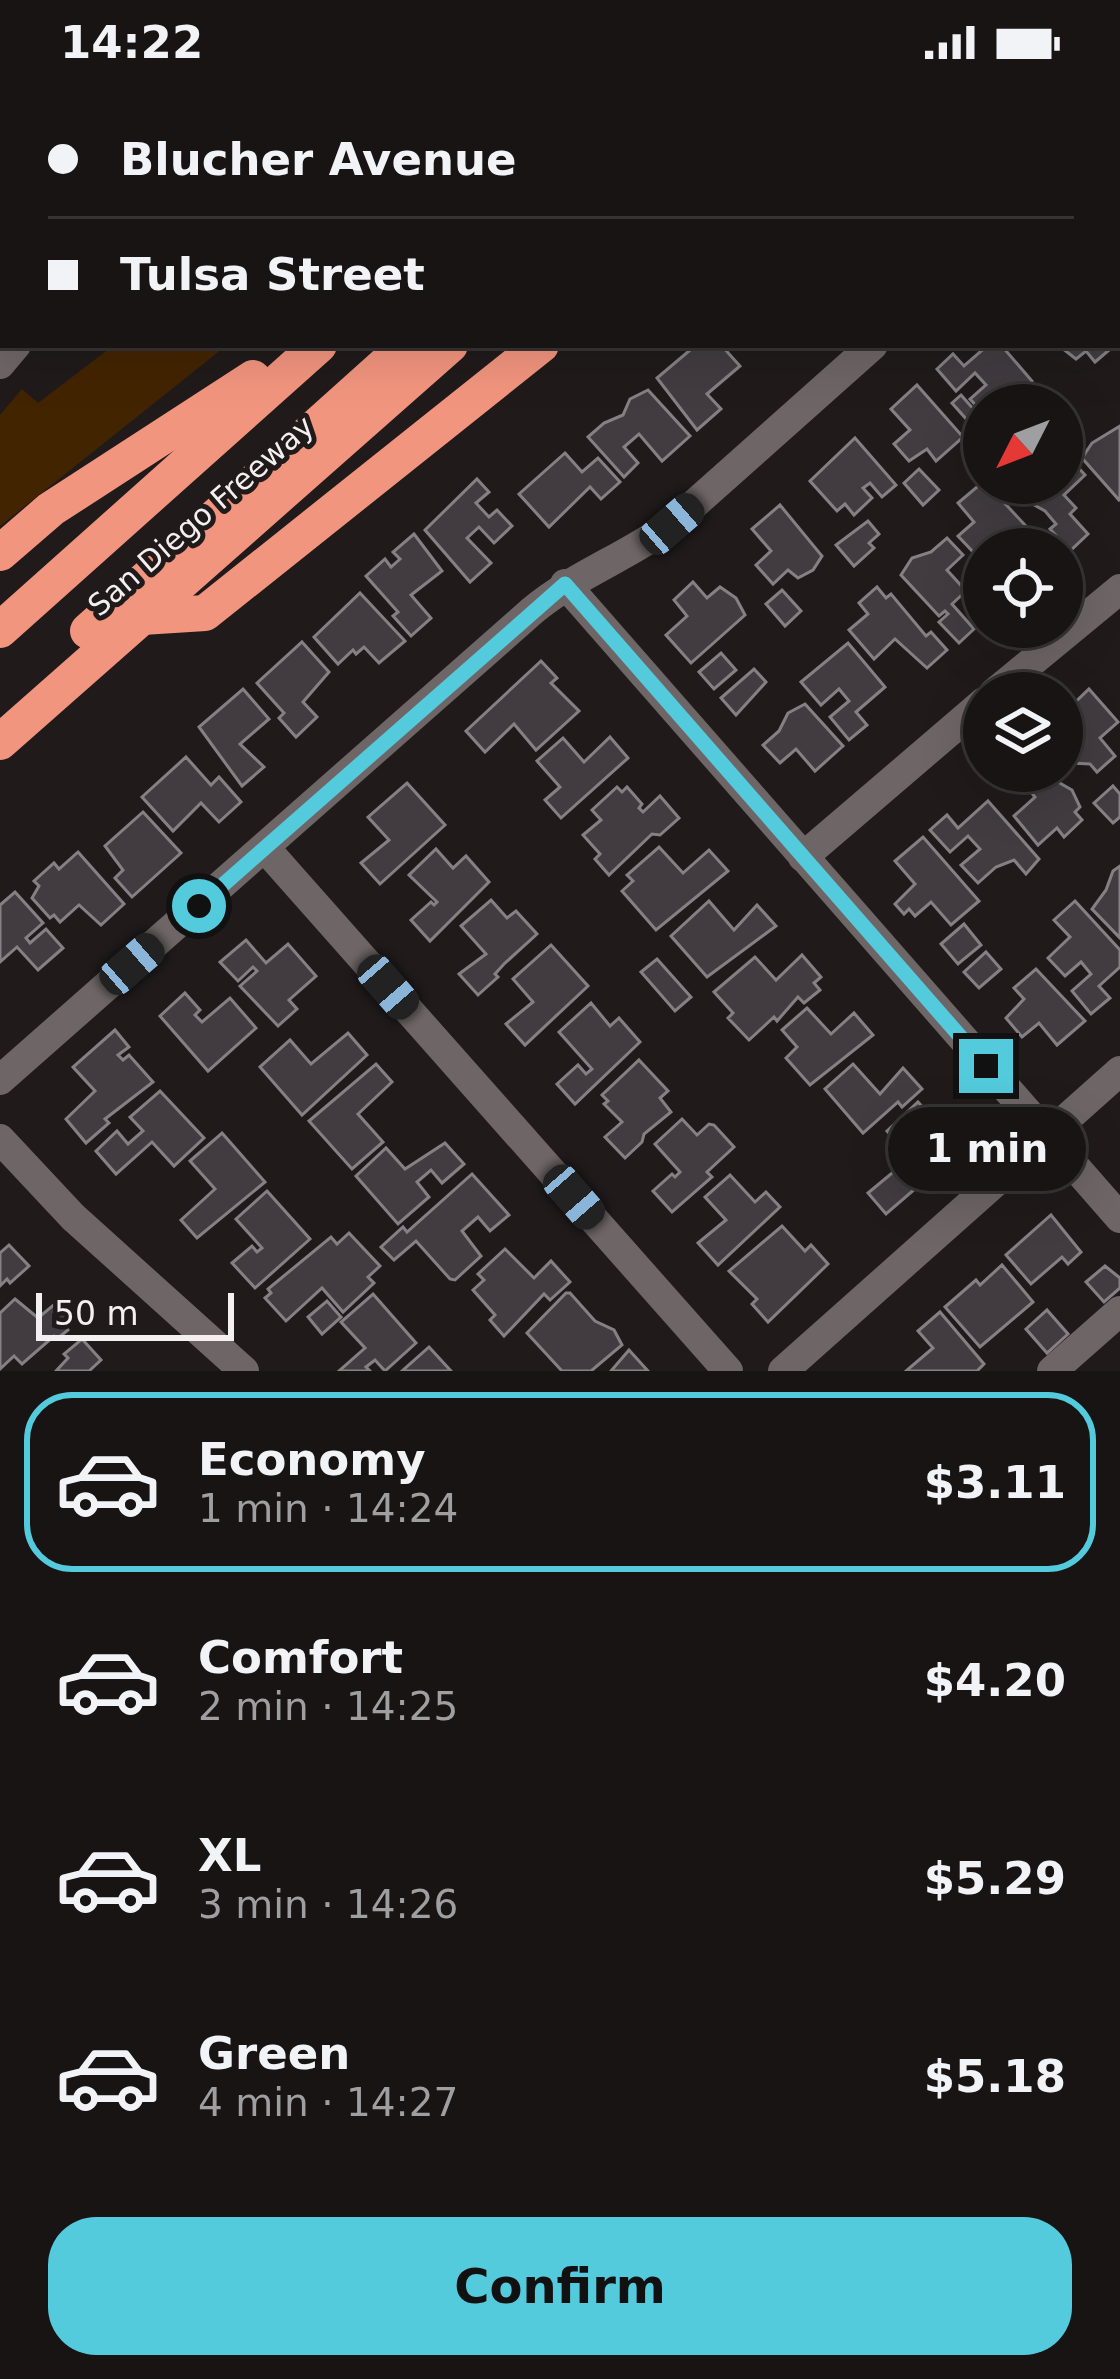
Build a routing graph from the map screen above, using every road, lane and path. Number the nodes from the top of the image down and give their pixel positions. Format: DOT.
graph roads {
  1 [pos="299,348"];
  2 [pos="316,348"];
  3 [pos="376,348"];
  4 [pos="404,348"];
  5 [pos="447,348"];
  6 [pos="537,348"];
  7 [pos="870,348"];
  8 [pos="198,450"];
  9 [pos="0,553"];
  10 [pos="565,584"];
  11 [pos="1120,589"];
  12 [pos="142,617"];
  13 [pos="0,630"];
  14 [pos="1019,672"];
  15 [pos="0,708"];
  16 [pos="963,719"];
  17 [pos="0,742"];
  18 [pos="265,848"];
  19 [pos="803,857"];
  20 [pos="1120,1071"];
  21 [pos="0,1081"];
  22 [pos="1047,1136"];
  23 [pos="0,1138"];
  24 [pos="1120,1218"];
  25 [pos="1120,1311"];
  26 [pos="244,1371"];
  27 [pos="728,1371"];
  28 [pos="783,1371"];
  29 [pos="1052,1371"];
  1 -- 9 [label="highway"];
  2 -- 8 [label="highway, San Diego Freeway"];
  3 -- 8 [label="highway"];
  4 -- 15 [label="highway"];
  5 -- 12 [label="highway, San Diego Freeway"];
  6 -- 12 [label="highway"];
  7 -- 10 [label="street"];
  8 -- 13 [label="highway, San Diego Freeway"];
  10 -- 18 [label="street"];
  10 -- 19 [label="street"];
  11 -- 14 [label="street"];
  12 -- 17 [label="highway, San Diego Freeway"];
  16 -- 19 [label="street"];
  18 -- 21 [label="street"];
  18 -- 27 [label="street"];
  19 -- 22 [label="street"];
  20 -- 22 [label="street"];
  22 -- 24 [label="street"];
  22 -- 28 [label="street"];
  23 -- 26 [label="street"];
  25 -- 29 [label="street"];
}
